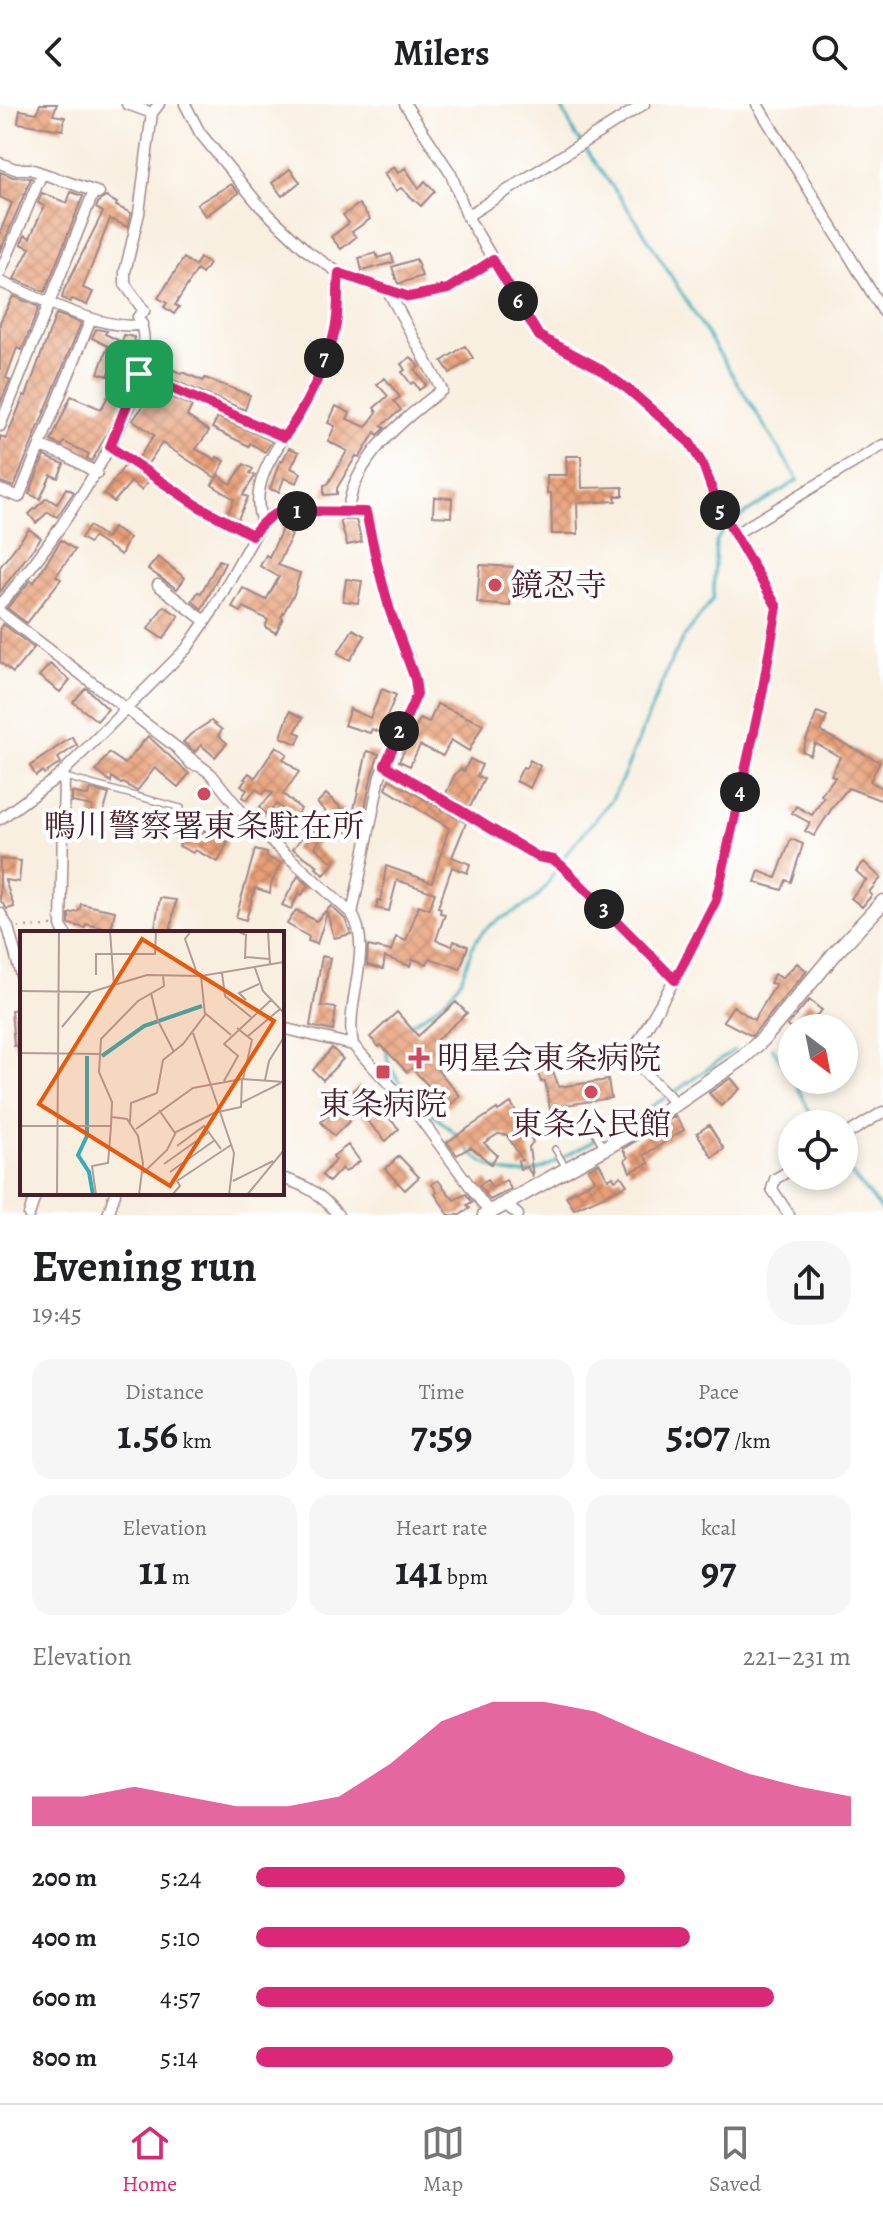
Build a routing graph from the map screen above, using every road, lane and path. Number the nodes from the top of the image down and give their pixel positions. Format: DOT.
graph roads {
  1 [pos="127,104"];
  2 [pos="185,104"];
  3 [pos="405,104"];
  4 [pos="644,104"];
  5 [pos="757,104"];
  6 [pos="156,109"];
  7 [pos="0,163"];
  8 [pos="42,173"];
  9 [pos="467,216"];
  10 [pos="493,260"];
  11 [pos="0,273"];
  12 [pos="339,273"];
  13 [pos="0,282"];
  14 [pos="388,291"];
  15 [pos="48,302"];
  16 [pos="883,311"];
  17 [pos="91,319"];
  18 [pos="142,324"];
  19 [pos="139,374"];
  20 [pos="0,426"];
  21 [pos="284,437"];
  22 [pos="883,445"];
  23 [pos="40,446"];
  24 [pos="110,447"];
  25 [pos="97,473"];
  26 [pos="0,490"];
  27 [pos="348,512"];
  28 [pos="262,522"];
  29 [pos="731,529"];
  30 [pos="252,535"];
  31 [pos="158,585"];
  32 [pos="0,604"];
  33 [pos="0,612"];
  34 [pos="205,621"];
  35 [pos="125,708"];
  36 [pos="385,765"];
  37 [pos="62,776"];
  38 [pos="181,808"];
  39 [pos="0,819"];
  40 [pos="881,908"];
  41 [pos="0,913"];
  42 [pos="352,914"];
  43 [pos="8,927"];
  44 [pos="63,929"];
  45 [pos="20,972"];
  46 [pos="675,980"];
  47 [pos="284,1028"];
  48 [pos="353,1045"];
  49 [pos="671,1099"];
  50 [pos="883,1112"];
  51 [pos="858,1127"];
  52 [pos="596,1134"];
  53 [pos="602,1146"];
  54 [pos="555,1149"];
  55 [pos="565,1165"];
  56 [pos="778,1177"];
  57 [pos="284,1179"];
  58 [pos="35,1195"];
  59 [pos="114,1195"];
  60 [pos="504,1203"];
  61 [pos="487,1213"];
  62 [pos="29,1215"];
  63 [pos="108,1215"];
  64 [pos="338,1215"];
  65 [pos="518,1215"];
  66 [pos="789,1215"];
  1 -- 6 [label="street"];
  2 -- 12 [label="street"];
  3 -- 9 [label="street"];
  4 -- 9 [label="street"];
  5 -- 16 [label="street"];
  6 -- 18 [label="street"];
  7 -- 8 [label="street"];
  8 -- 11 [label="street"];
  8 -- 15 [label="street"];
  9 -- 10 [label="street"];
  10 -- 14 [label="street"];
  10 -- 29 [label="street"];
  12 -- 14 [label="street"];
  12 -- 21 [label="street"];
  13 -- 15 [label="street"];
  14 -- 27 [label="street"];
  15 -- 17 [label="street"];
  15 -- 20 [label="street"];
  17 -- 18 [label="street"];
  17 -- 23 [label="street"];
  18 -- 19 [label="street"];
  19 -- 21 [label="street"];
  19 -- 24 [label="street"];
  21 -- 28 [label="street"];
  22 -- 29 [label="street"];
  23 -- 25 [label="street"];
  23 -- 26 [label="street"];
  24 -- 25 [label="street"];
  24 -- 30 [label="lane"];
  25 -- 32 [label="street"];
  27 -- 28 [label="street"];
  27 -- 36 [label="street"];
  28 -- 30 [label="street"];
  29 -- 46 [label="street"];
  30 -- 34 [label="street"];
  31 -- 34 [label="street"];
  33 -- 35 [label="street"];
  34 -- 35 [label="street"];
  35 -- 37 [label="street"];
  35 -- 42 [label="street"];
  36 -- 42 [label="street"];
  36 -- 46 [label="street"];
  37 -- 38 [label="lane"];
  37 -- 39 [label="street"];
  37 -- 44 [label="street"];
  40 -- 49 [label="main road"];
  41 -- 43 [label="street"];
  42 -- 48 [label="street"];
  43 -- 44 [label="path"];
  43 -- 45 [label="street"];
  46 -- 49 [label="street"];
  47 -- 48 [label="street"];
  48 -- 61 [label="street"];
  49 -- 53 [label="main road"];
  50 -- 51 [label="street"];
  52 -- 53 [label="lane"];
  53 -- 55 [label="main road"];
  54 -- 55 [label="lane"];
  55 -- 60 [label="main road"];
  56 -- 66 [label="street"];
  57 -- 64 [label="street"];
  58 -- 62 [label="street"];
  59 -- 63 [label="street"];
  60 -- 61 [label="main road"];
  60 -- 65 [label="street"];
}
